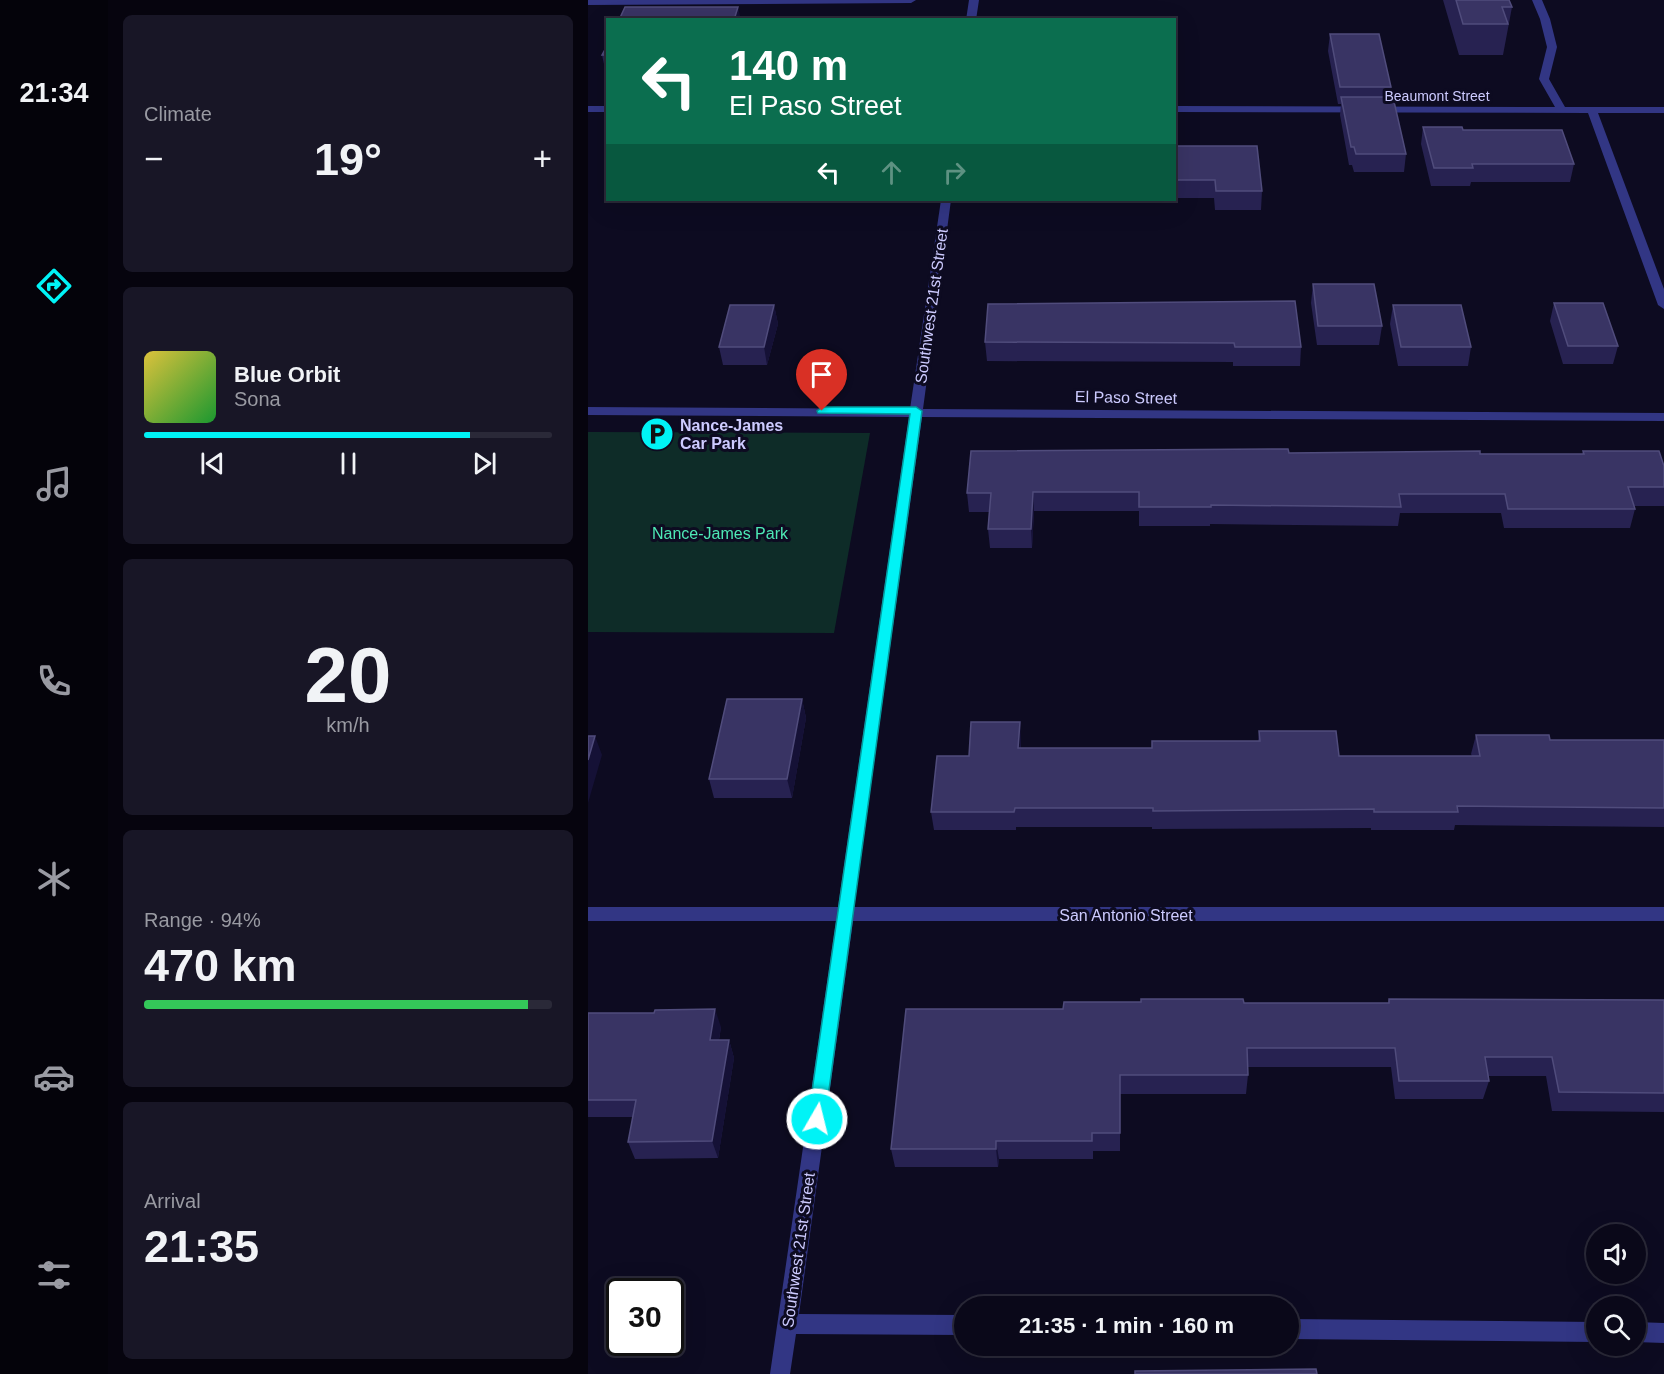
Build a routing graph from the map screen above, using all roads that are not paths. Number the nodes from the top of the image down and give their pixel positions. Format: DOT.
graph roads {
  1 [pos="911,0"];
  2 [pos="974,0"];
  3 [pos="1537,0"];
  4 [pos="588,2"];
  5 [pos="971,18"];
  6 [pos="606,109"];
  7 [pos="1176,109"];
  8 [pos="588,110"];
  9 [pos="1562,110"];
  10 [pos="1592,110"];
  11 [pos="1664,111"];
  12 [pos="946,201"];
  13 [pos="1664,305"];
  14 [pos="588,411"];
  15 [pos="916,411"];
  16 [pos="1664,417"];
  17 [pos="588,914"];
  18 [pos="1664,914"];
  19 [pos="846,915"];
  20 [pos="787,1324"];
  21 [pos="954,1326"];
  22 [pos="1299,1329"];
  23 [pos="1586,1332"];
  24 [pos="1646,1332"];
  25 [pos="1664,1333"];
  26 [pos="780,1374"];
  1 -- 4 [label="street"];
  2 -- 5 [label="street"];
  3 -- 9 [label="street"];
  6 -- 8 [label="street"];
  7 -- 9 [label="street, Beaumont Street"];
  9 -- 10 [label="street, Beaumont Street"];
  10 -- 11 [label="street, Beaumont Street"];
  10 -- 13 [label="street"];
  12 -- 15 [label="street, Southwest 21st Street"];
  14 -- 15 [label="street, El Paso Street"];
  15 -- 16 [label="street, El Paso Street"];
  15 -- 19 [label="street, Southwest 21st Street"];
  17 -- 19 [label="street, San Antonio Street"];
  18 -- 19 [label="street, San Antonio Street"];
  19 -- 20 [label="street, Southwest 21st Street"];
  20 -- 21 [label="street"];
  20 -- 26 [label="street, Southwest 21st Street"];
  22 -- 23 [label="street"];
  24 -- 25 [label="street"];
}
